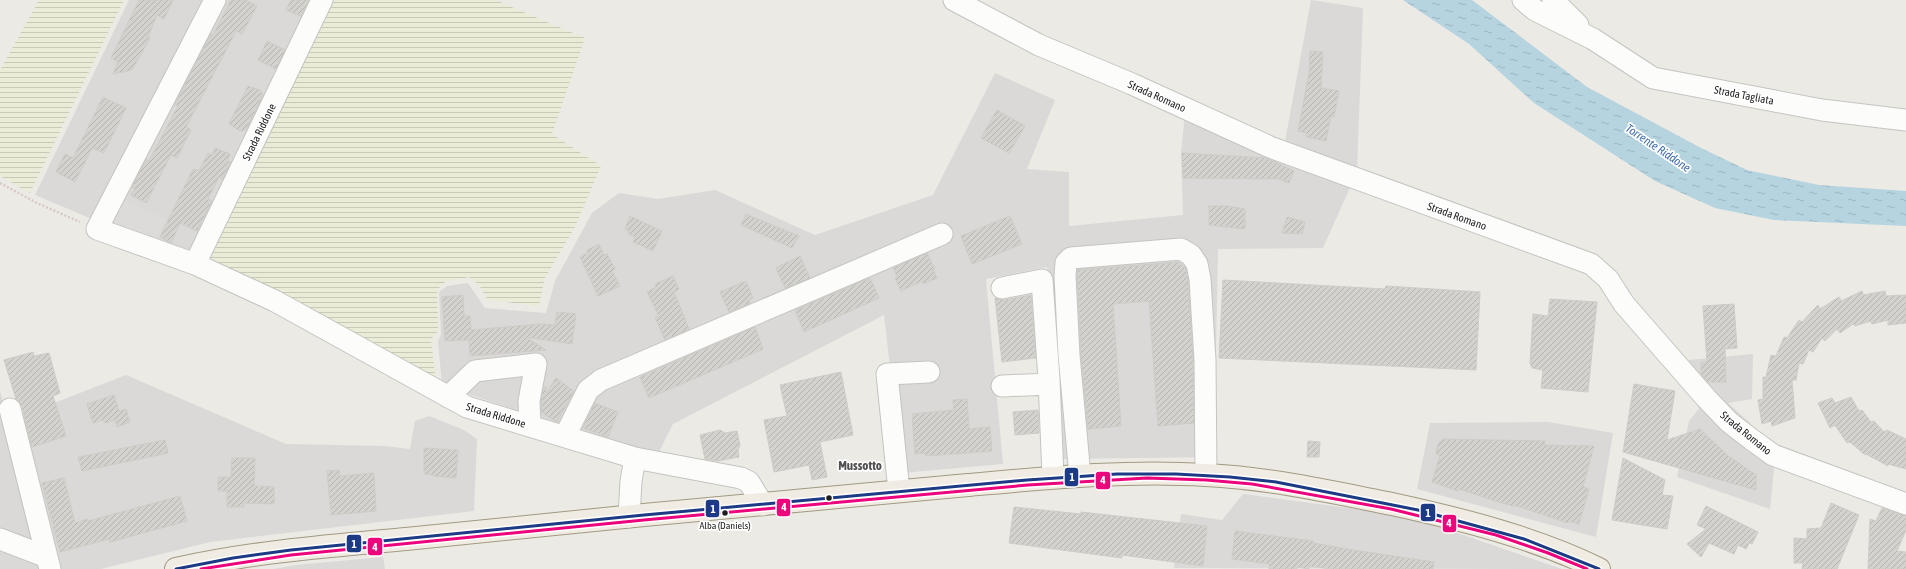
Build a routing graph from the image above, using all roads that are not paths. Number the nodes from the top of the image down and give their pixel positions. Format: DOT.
graph roads {
  1 [pos="215,0"];
  2 [pos="322,0"];
  3 [pos="954,0"];
  4 [pos="1523,0"];
  5 [pos="1552,0"];
  6 [pos="1593,39"];
  7 [pos="1906,120"];
  8 [pos="942,234"];
  9 [pos="195,264"];
  10 [pos="1002,288"];
  11 [pos="928,372"];
  12 [pos="1049,384"];
  13 [pos="1002,386"];
  14 [pos="448,397"];
  15 [pos="10,409"];
  16 [pos="530,426"];
  17 [pos="564,436"];
  18 [pos="635,458"];
  19 [pos="1206,475"];
  20 [pos="1080,476"];
  21 [pos="1053,477"];
  22 [pos="899,491"];
  23 [pos="1906,504"];
  24 [pos="763,505"];
  25 [pos="628,517"];
  26 [pos="0,539"];
  27 [pos="49,563"];
  28 [pos="176,569"];
  29 [pos="1599,569"];
  1 -- 9 [label="street, Strada Riddone"];
  2 -- 9 [label="street, Strada Riddone"];
  3 -- 23 [label="street, Strada Romano"];
  4 -- 6 [label="street, Strada Tagliata"];
  5 -- 6 [label="street, Strada Tagliata"];
  6 -- 7 [label="street, Strada Tagliata"];
  8 -- 17 [label="street"];
  9 -- 14 [label="street, Strada Riddone"];
  10 -- 12 [label="street"];
  11 -- 22 [label="street"];
  12 -- 13 [label="street"];
  12 -- 21 [label="street"];
  14 -- 16 [label="street, Strada Riddone"];
  14 -- 16 [label="street"];
  15 -- 27 [label="street"];
  16 -- 17 [label="street, Strada Riddone"];
  17 -- 18 [label="street, Strada Riddone"];
  18 -- 24 [label="street, Strada Riddone"];
  18 -- 25 [label="street"];
  19 -- 20 [label="main road"];
  19 -- 20 [label="street"];
  19 -- 29 [label="main road"];
  20 -- 21 [label="main road"];
  21 -- 22 [label="main road"];
  22 -- 24 [label="main road"];
  24 -- 25 [label="main road"];
  25 -- 28 [label="main road"];
  26 -- 27 [label="street"];
}
